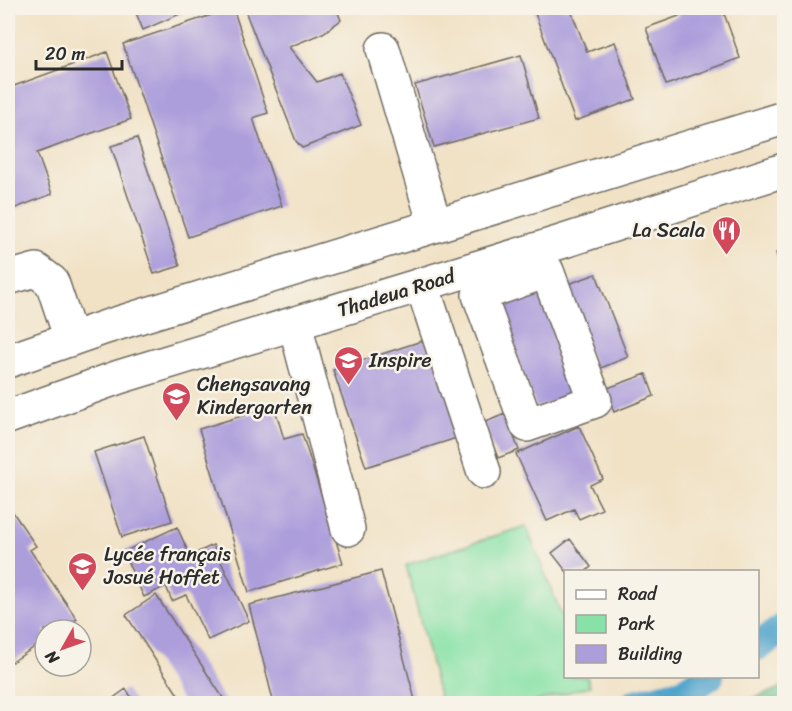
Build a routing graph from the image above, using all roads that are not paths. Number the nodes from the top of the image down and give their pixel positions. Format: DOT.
graph roads {
  1 [pos="383,49"];
  2 [pos="784,118"];
  3 [pos="784,170"];
  4 [pos="435,225"];
  5 [pos="554,257"];
  6 [pos="454,275"];
  7 [pos="8,278"];
  8 [pos="422,285"];
  9 [pos="479,295"];
  10 [pos="295,324"];
  11 [pos="71,339"];
  12 [pos="8,361"];
  13 [pos="8,417"];
  14 [pos="484,472"];
  15 [pos="348,529"];
  1 -- 4 [label="main road"];
  2 -- 4 [label="main road"];
  3 -- 5 [label="main road, Thadeua Road"];
  4 -- 11 [label="main road"];
  5 -- 6 [label="main road, Thadeua Road"];
  5 -- 9 [label="main road"];
  5 -- 9 [label="main road"];
  6 -- 8 [label="main road, Thadeua Road"];
  6 -- 9 [label="main road"];
  7 -- 11 [label="main road"];
  8 -- 10 [label="main road, Thadeua Road"];
  8 -- 14 [label="main road"];
  10 -- 13 [label="main road, Thadeua Road"];
  10 -- 15 [label="main road"];
  11 -- 12 [label="main road"];
}
